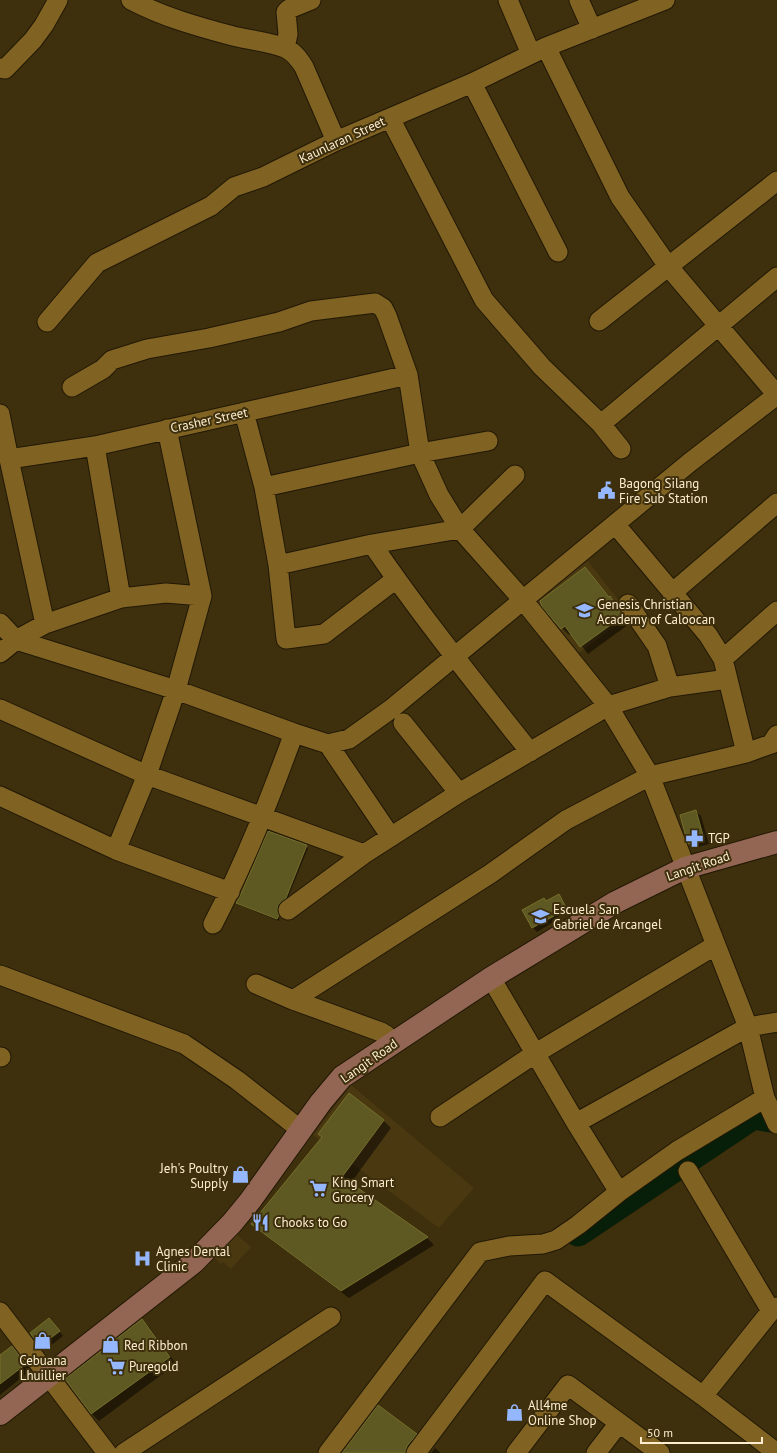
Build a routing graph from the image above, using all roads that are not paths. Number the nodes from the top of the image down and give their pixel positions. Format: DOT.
graph roads {
  1 [pos="58,0"];
  2 [pos="131,0"];
  3 [pos="311,0"];
  4 [pos="508,0"];
  5 [pos="579,0"];
  6 [pos="657,2"];
  7 [pos="592,29"];
  8 [pos="285,48"];
  9 [pos="539,50"];
  10 [pos="0,68"];
  11 [pos="472,83"];
  12 [pos="390,118"];
  13 [pos="336,141"];
  14 [pos="777,181"];
  15 [pos="558,252"];
  16 [pos="668,266"];
  17 [pos="777,277"];
  18 [pos="599,321"];
  19 [pos="46,322"];
  20 [pos="719,325"];
  21 [pos="408,375"];
  22 [pos="72,387"];
  23 [pos="777,395"];
  24 [pos="244,412"];
  25 [pos="0,414"];
  26 [pos="601,424"];
  27 [pos="167,429"];
  28 [pos="488,441"];
  29 [pos="95,446"];
  30 [pos="621,449"];
  31 [pos="420,453"];
  32 [pos="8,459"];
  33 [pos="515,475"];
  34 [pos="264,487"];
  35 [pos="777,503"];
  36 [pos="615,524"];
  37 [pos="460,529"];
  38 [pos="372,544"];
  39 [pos="278,565"];
  40 [pos="396,579"];
  41 [pos="672,593"];
  42 [pos="202,596"];
  43 [pos="121,598"];
  44 [pos="523,600"];
  45 [pos="628,604"];
  46 [pos="777,611"];
  47 [pos="0,623"];
  48 [pos="45,624"];
  49 [pos="16,640"];
  50 [pos="0,653"];
  51 [pos="455,657"];
  52 [pos="723,659"];
  53 [pos="728,679"];
  54 [pos="670,687"];
  55 [pos="176,690"];
  56 [pos="608,706"];
  57 [pos="0,710"];
  58 [pos="403,723"];
  59 [pos="294,733"];
  60 [pos="777,735"];
  61 [pos="328,744"];
  62 [pos="530,752"];
  63 [pos="746,752"];
  64 [pos="147,775"];
  65 [pos="650,776"];
  66 [pos="459,793"];
  67 [pos="0,796"];
  68 [pos="263,817"];
  69 [pos="391,837"];
  70 [pos="777,842"];
  71 [pos="116,850"];
  72 [pos="364,854"];
  73 [pos="685,868"];
  74 [pos="230,892"];
  75 [pos="288,910"];
  76 [pos="213,924"];
  77 [pos="716,945"];
  78 [pos="0,975"];
  79 [pos="491,978"];
  80 [pos="256,984"];
  81 [pos="293,1000"];
  82 [pos="777,1022"];
  83 [pos="748,1027"];
  84 [pos="393,1043"];
  85 [pos="536,1053"];
  86 [pos="765,1098"];
  87 [pos="440,1117"];
  88 [pos="576,1123"];
  89 [pos="777,1124"];
  90 [pos="300,1130"];
  91 [pos="688,1170"];
  92 [pos="619,1192"];
  93 [pos="774,1309"];
  94 [pos="0,1312"];
  95 [pos="331,1317"];
  96 [pos="49,1376"];
  97 [pos="703,1396"];
  98 [pos="0,1414"];
  99 [pos="619,1423"];
  100 [pos="769,1449"];
  101 [pos="107,1453"];
  102 [pos="124,1453"];
  103 [pos="328,1453"];
  104 [pos="416,1453"];
  105 [pos="516,1453"];
  106 [pos="596,1453"];
  107 [pos="660,1453"];
  1 -- 10 [label="street"];
  2 -- 8 [label="street"];
  3 -- 8 [label="street"];
  4 -- 9 [label="street"];
  5 -- 7 [label="street"];
  6 -- 7 [label="street, Kaunlaran Street"];
  7 -- 9 [label="street, Kaunlaran Street"];
  8 -- 13 [label="street"];
  9 -- 11 [label="street, Kaunlaran Street"];
  9 -- 16 [label="street"];
  11 -- 12 [label="street, Kaunlaran Street"];
  11 -- 15 [label="street"];
  12 -- 13 [label="street, Kaunlaran Street"];
  12 -- 26 [label="street"];
  13 -- 19 [label="street, Kaunlaran Street"];
  14 -- 16 [label="street"];
  16 -- 18 [label="street"];
  16 -- 20 [label="street"];
  17 -- 20 [label="street"];
  20 -- 23 [label="street"];
  20 -- 26 [label="street"];
  21 -- 22 [label="street"];
  21 -- 24 [label="street, Crasher Street"];
  21 -- 31 [label="street"];
  23 -- 36 [label="street"];
  24 -- 27 [label="street, Crasher Street"];
  24 -- 34 [label="street"];
  25 -- 32 [label="street"];
  26 -- 30 [label="street"];
  27 -- 29 [label="street, Crasher Street"];
  27 -- 42 [label="street"];
  28 -- 31 [label="street"];
  29 -- 32 [label="street, Crasher Street"];
  29 -- 43 [label="street"];
  31 -- 34 [label="street"];
  31 -- 37 [label="street"];
  32 -- 48 [label="street"];
  33 -- 37 [label="street"];
  34 -- 39 [label="street"];
  35 -- 41 [label="street"];
  36 -- 41 [label="street"];
  36 -- 44 [label="street"];
  37 -- 38 [label="street"];
  37 -- 44 [label="street"];
  38 -- 39 [label="street"];
  38 -- 40 [label="street"];
  39 -- 40 [label="street"];
  40 -- 51 [label="street"];
  41 -- 52 [label="street"];
  42 -- 43 [label="street"];
  42 -- 55 [label="street"];
  43 -- 48 [label="street"];
  44 -- 51 [label="street"];
  44 -- 56 [label="street"];
  45 -- 54 [label="street"];
  46 -- 52 [label="street"];
  47 -- 49 [label="street"];
  48 -- 49 [label="street"];
  49 -- 50 [label="street"];
  49 -- 55 [label="street"];
  51 -- 61 [label="street"];
  51 -- 62 [label="street"];
  52 -- 53 [label="street"];
  53 -- 54 [label="street"];
  53 -- 63 [label="street"];
  54 -- 56 [label="street"];
  55 -- 59 [label="street"];
  55 -- 64 [label="street"];
  56 -- 62 [label="street"];
  56 -- 65 [label="street"];
  57 -- 64 [label="street"];
  58 -- 66 [label="street"];
  59 -- 61 [label="street"];
  59 -- 68 [label="street"];
  60 -- 63 [label="street"];
  61 -- 69 [label="street"];
  62 -- 66 [label="street"];
  63 -- 65 [label="street"];
  64 -- 68 [label="street"];
  64 -- 71 [label="street"];
  65 -- 73 [label="street"];
  65 -- 81 [label="street"];
  66 -- 69 [label="street"];
  67 -- 71 [label="street"];
  68 -- 72 [label="street"];
  68 -- 74 [label="street"];
  69 -- 72 [label="street"];
  70 -- 73 [label="main road, Langit Road"];
  71 -- 74 [label="street"];
  72 -- 75 [label="street"];
  73 -- 77 [label="street"];
  73 -- 79 [label="main road, Langit Road"];
  74 -- 76 [label="street"];
  77 -- 83 [label="street"];
  77 -- 85 [label="street"];
  78 -- 90 [label="street"];
  79 -- 84 [label="main road, Langit Road"];
  79 -- 85 [label="street"];
  80 -- 81 [label="street"];
  81 -- 84 [label="street"];
  82 -- 83 [label="street"];
  83 -- 86 [label="street"];
  83 -- 88 [label="street"];
  84 -- 90 [label="main road, Langit Road"];
  85 -- 87 [label="street"];
  85 -- 88 [label="street"];
  86 -- 89 [label="street"];
  86 -- 92 [label="street"];
  88 -- 92 [label="street"];
  90 -- 96 [label="main road, Langit Road"];
  91 -- 93 [label="street"];
  92 -- 103 [label="street"];
  93 -- 97 [label="street"];
  94 -- 96 [label="street"];
  95 -- 102 [label="street"];
  96 -- 98 [label="main road, Langit Road"];
  96 -- 101 [label="street"];
  97 -- 100 [label="street"];
  97 -- 104 [label="street"];
  99 -- 105 [label="street"];
  99 -- 106 [label="street"];
  99 -- 107 [label="street"];
}
